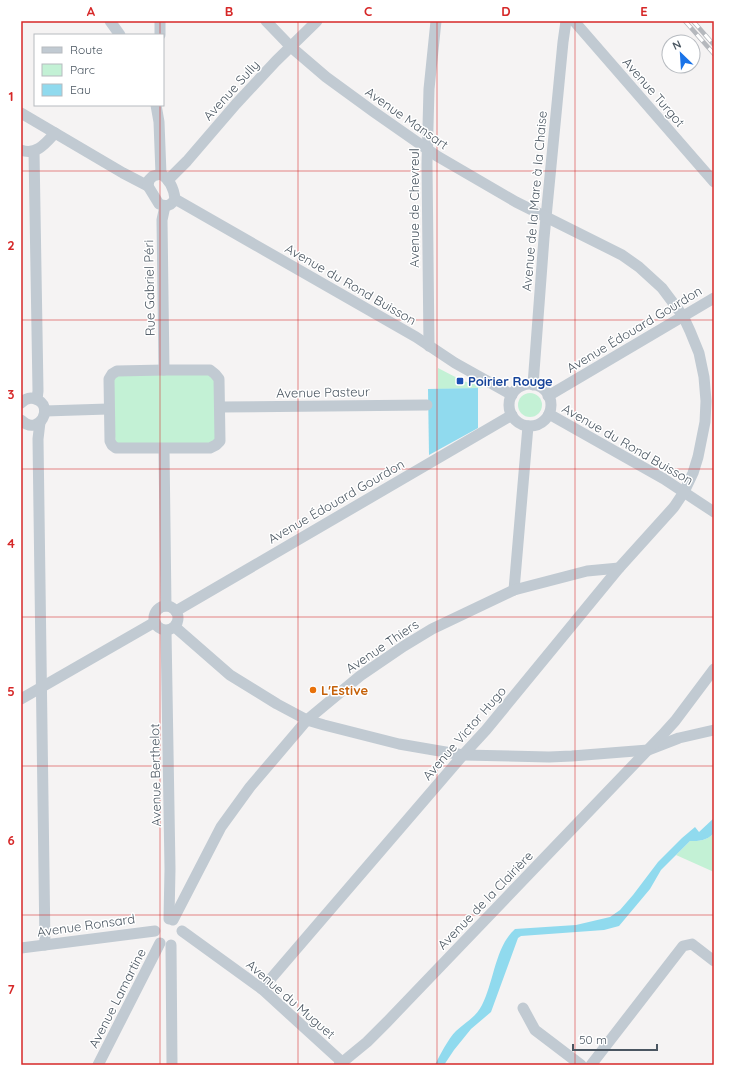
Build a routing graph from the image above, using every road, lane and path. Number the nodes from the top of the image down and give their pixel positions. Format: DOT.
graph roads {
  1 [pos="110,21"];
  2 [pos="160,21"];
  3 [pos="266,21"];
  4 [pos="317,21"];
  5 [pos="436,21"];
  6 [pos="566,21"];
  7 [pos="574,21"];
  8 [pos="119,34"];
  9 [pos="160,34"];
  10 [pos="291,47"];
  11 [pos="156,106"];
  12 [pos="21,113"];
  13 [pos="55,133"];
  14 [pos="427,149"];
  15 [pos="21,150"];
  16 [pos="34,151"];
  17 [pos="165,177"];
  18 [pos="714,182"];
  19 [pos="148,186"];
  20 [pos="175,199"];
  21 [pos="165,206"];
  22 [pos="547,217"];
  23 [pos="714,298"];
  24 [pos="683,316"];
  25 [pos="429,346"];
  26 [pos="164,370"];
  27 [pos="533,385"];
  28 [pos="512,395"];
  29 [pos="548,396"];
  30 [pos="37,399"];
  31 [pos="22,402"];
  32 [pos="427,405"];
  33 [pos="220,406"];
  34 [pos="108,409"];
  35 [pos="45,411"];
  36 [pos="548,414"];
  37 [pos="512,416"];
  38 [pos="21,421"];
  39 [pos="40,422"];
  40 [pos="528,426"];
  41 [pos="164,449"];
  42 [pos="684,492"];
  43 [pos="714,512"];
  44 [pos="619,568"];
  45 [pos="514,590"];
  46 [pos="171,609"];
  47 [pos="155,622"];
  48 [pos="170,629"];
  49 [pos="714,669"];
  50 [pos="42,686"];
  51 [pos="21,699"];
  52 [pos="307,720"];
  53 [pos="714,730"];
  54 [pos="648,750"];
  55 [pos="463,755"];
  56 [pos="171,920"];
  57 [pos="156,931"];
  58 [pos="182,931"];
  59 [pos="166,944"];
  60 [pos="45,945"];
  61 [pos="21,948"];
  62 [pos="714,961"];
  63 [pos="262,989"];
  64 [pos="523,1008"];
  65 [pos="340,1064"];
  66 [pos="98,1065"];
  67 [pos="172,1065"];
  68 [pos="581,1065"];
  69 [pos="591,1065"];
  1 -- 8 [label="street"];
  2 -- 9 [label="street"];
  3 -- 10 [label="street, Avenue Mansart"];
  4 -- 10 [label="street, Avenue Sully"];
  5 -- 14 [label="street, Avenue de Chevreul"];
  6 -- 22 [label="street, Avenue de la Mare à la Chaise"];
  7 -- 18 [label="street, Avenue Turgot"];
  10 -- 14 [label="street, Avenue Mansart"];
  10 -- 17 [label="street, Avenue Sully"];
  11 -- 17 [label="street"];
  12 -- 13 [label="street"];
  13 -- 16 [label="street"];
  13 -- 19 [label="street"];
  14 -- 22 [label="street, Avenue Mansart"];
  14 -- 25 [label="street, Avenue de Chevreul"];
  15 -- 16 [label="street"];
  16 -- 30 [label="street"];
  17 -- 19 [label="street"];
  17 -- 20 [label="street"];
  19 -- 21 [label="street"];
  20 -- 21 [label="street"];
  20 -- 25 [label="street, Avenue du Rond Buisson"];
  21 -- 26 [label="street, Rue Gabriel Péri"];
  22 -- 24 [label="street, Avenue Mansart"];
  22 -- 27 [label="street, Avenue de la Mare à la Chaise"];
  23 -- 24 [label="street, Avenue Édouard Gourdon"];
  24 -- 29 [label="street, Avenue Édouard Gourdon"];
  24 -- 42 [label="street, Avenue Victor Hugo"];
  25 -- 28 [label="street, Avenue du Rond Buisson"];
  26 -- 33 [label="street"];
  26 -- 34 [label="street"];
  27 -- 28 [label="street"];
  27 -- 29 [label="street"];
  28 -- 37 [label="street"];
  29 -- 36 [label="street"];
  30 -- 31 [label="street"];
  30 -- 35 [label="street"];
  32 -- 33 [label="street, Avenue Pasteur"];
  33 -- 41 [label="street"];
  34 -- 35 [label="street"];
  34 -- 41 [label="street"];
  35 -- 39 [label="street"];
  36 -- 40 [label="street"];
  36 -- 42 [label="street, Avenue du Rond Buisson"];
  37 -- 40 [label="street"];
  37 -- 46 [label="street, Avenue Édouard Gourdon"];
  38 -- 39 [label="street"];
  39 -- 50 [label="street"];
  40 -- 45 [label="street"];
  41 -- 46 [label="street"];
  42 -- 43 [label="street, Avenue du Rond Buisson"];
  42 -- 44 [label="street, Avenue Victor Hugo"];
  44 -- 45 [label="street, Avenue Thiers"];
  44 -- 55 [label="street, Avenue Victor Hugo"];
  45 -- 52 [label="street, Avenue Thiers"];
  46 -- 47 [label="street"];
  46 -- 48 [label="street"];
  47 -- 48 [label="street"];
  47 -- 50 [label="street"];
  48 -- 52 [label="street"];
  48 -- 56 [label="street, Avenue Berthelot"];
  49 -- 54 [label="street, Avenue de la Clairière"];
  50 -- 51 [label="street"];
  50 -- 60 [label="street"];
  52 -- 55 [label="street"];
  52 -- 56 [label="street, Avenue Thiers"];
  53 -- 54 [label="street"];
  54 -- 55 [label="street"];
  54 -- 65 [label="street, Avenue de la Clairière"];
  55 -- 63 [label="street, Avenue Victor Hugo"];
  56 -- 57 [label="street"];
  56 -- 58 [label="street"];
  57 -- 59 [label="street"];
  57 -- 60 [label="street, Avenue Ronsard"];
  58 -- 59 [label="street"];
  58 -- 63 [label="street, Avenue du Muguet"];
  59 -- 66 [label="street, Avenue Lamartine"];
  59 -- 67 [label="street"];
  60 -- 61 [label="street, Avenue Ronsard"];
  62 -- 69 [label="street"];
  63 -- 65 [label="street, Avenue du Muguet"];
  64 -- 68 [label="street"];
}
